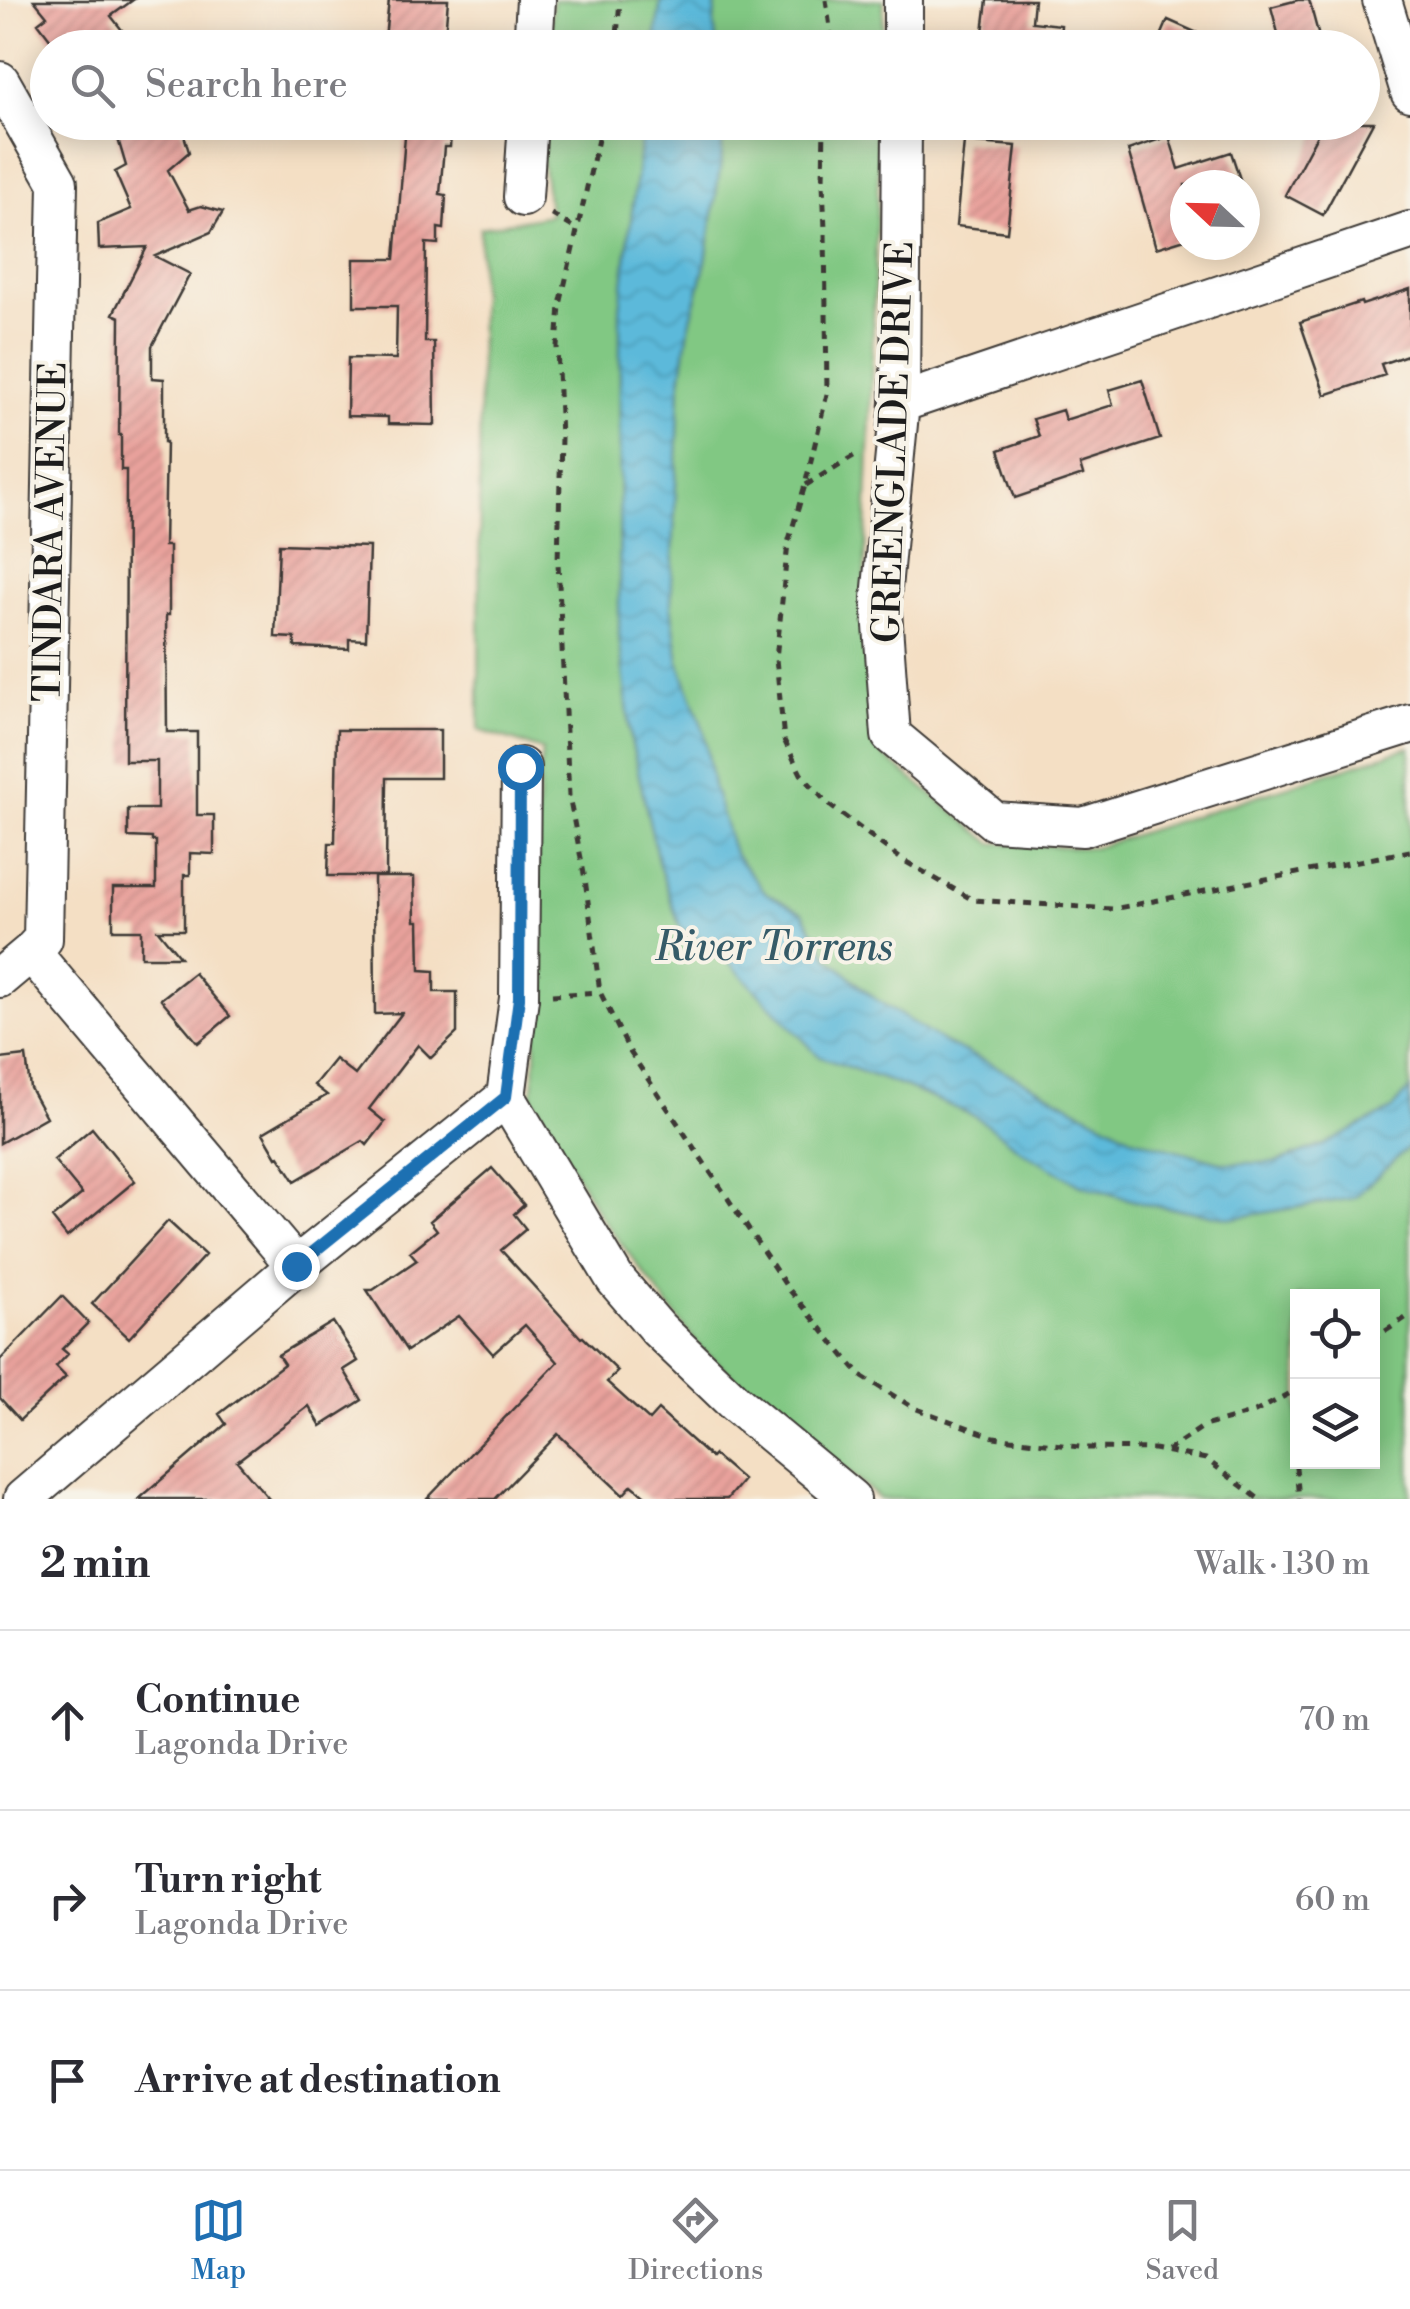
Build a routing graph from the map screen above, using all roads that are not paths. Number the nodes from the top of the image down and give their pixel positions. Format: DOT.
graph roads {
  1 [pos="536,0"];
  2 [pos="903,0"];
  3 [pos="1382,0"];
  4 [pos="534,30"];
  5 [pos="903,30"];
  6 [pos="0,81"];
  7 [pos="1410,92"];
  8 [pos="30,134"];
  9 [pos="33,140"];
  10 [pos="527,140"];
  11 [pos="902,140"];
  12 [pos="523,197"];
  13 [pos="1410,231"];
  14 [pos="900,403"];
  15 [pos="1410,724"];
  16 [pos="520,767"];
  17 [pos="32,952"];
  18 [pos="0,978"];
  19 [pos="506,1097"];
  20 [pos="296,1266"];
  21 [pos="23,1499"];
  22 [pos="851,1499"];
  1 -- 4 [label="street"];
  2 -- 5 [label="street"];
  3 -- 7 [label="street"];
  6 -- 8 [label="street, TINDARA AVENUE"];
  9 -- 17 [label="street, TINDARA AVENUE"];
  10 -- 12 [label="street"];
  11 -- 14 [label="street, GREENGLADE DRIVE"];
  13 -- 14 [label="street"];
  14 -- 15 [label="street, GREENGLADE DRIVE"];
  16 -- 19 [label="street"];
  17 -- 18 [label="street"];
  17 -- 20 [label="street"];
  19 -- 20 [label="street"];
  19 -- 22 [label="street"];
  20 -- 21 [label="street"];
}
